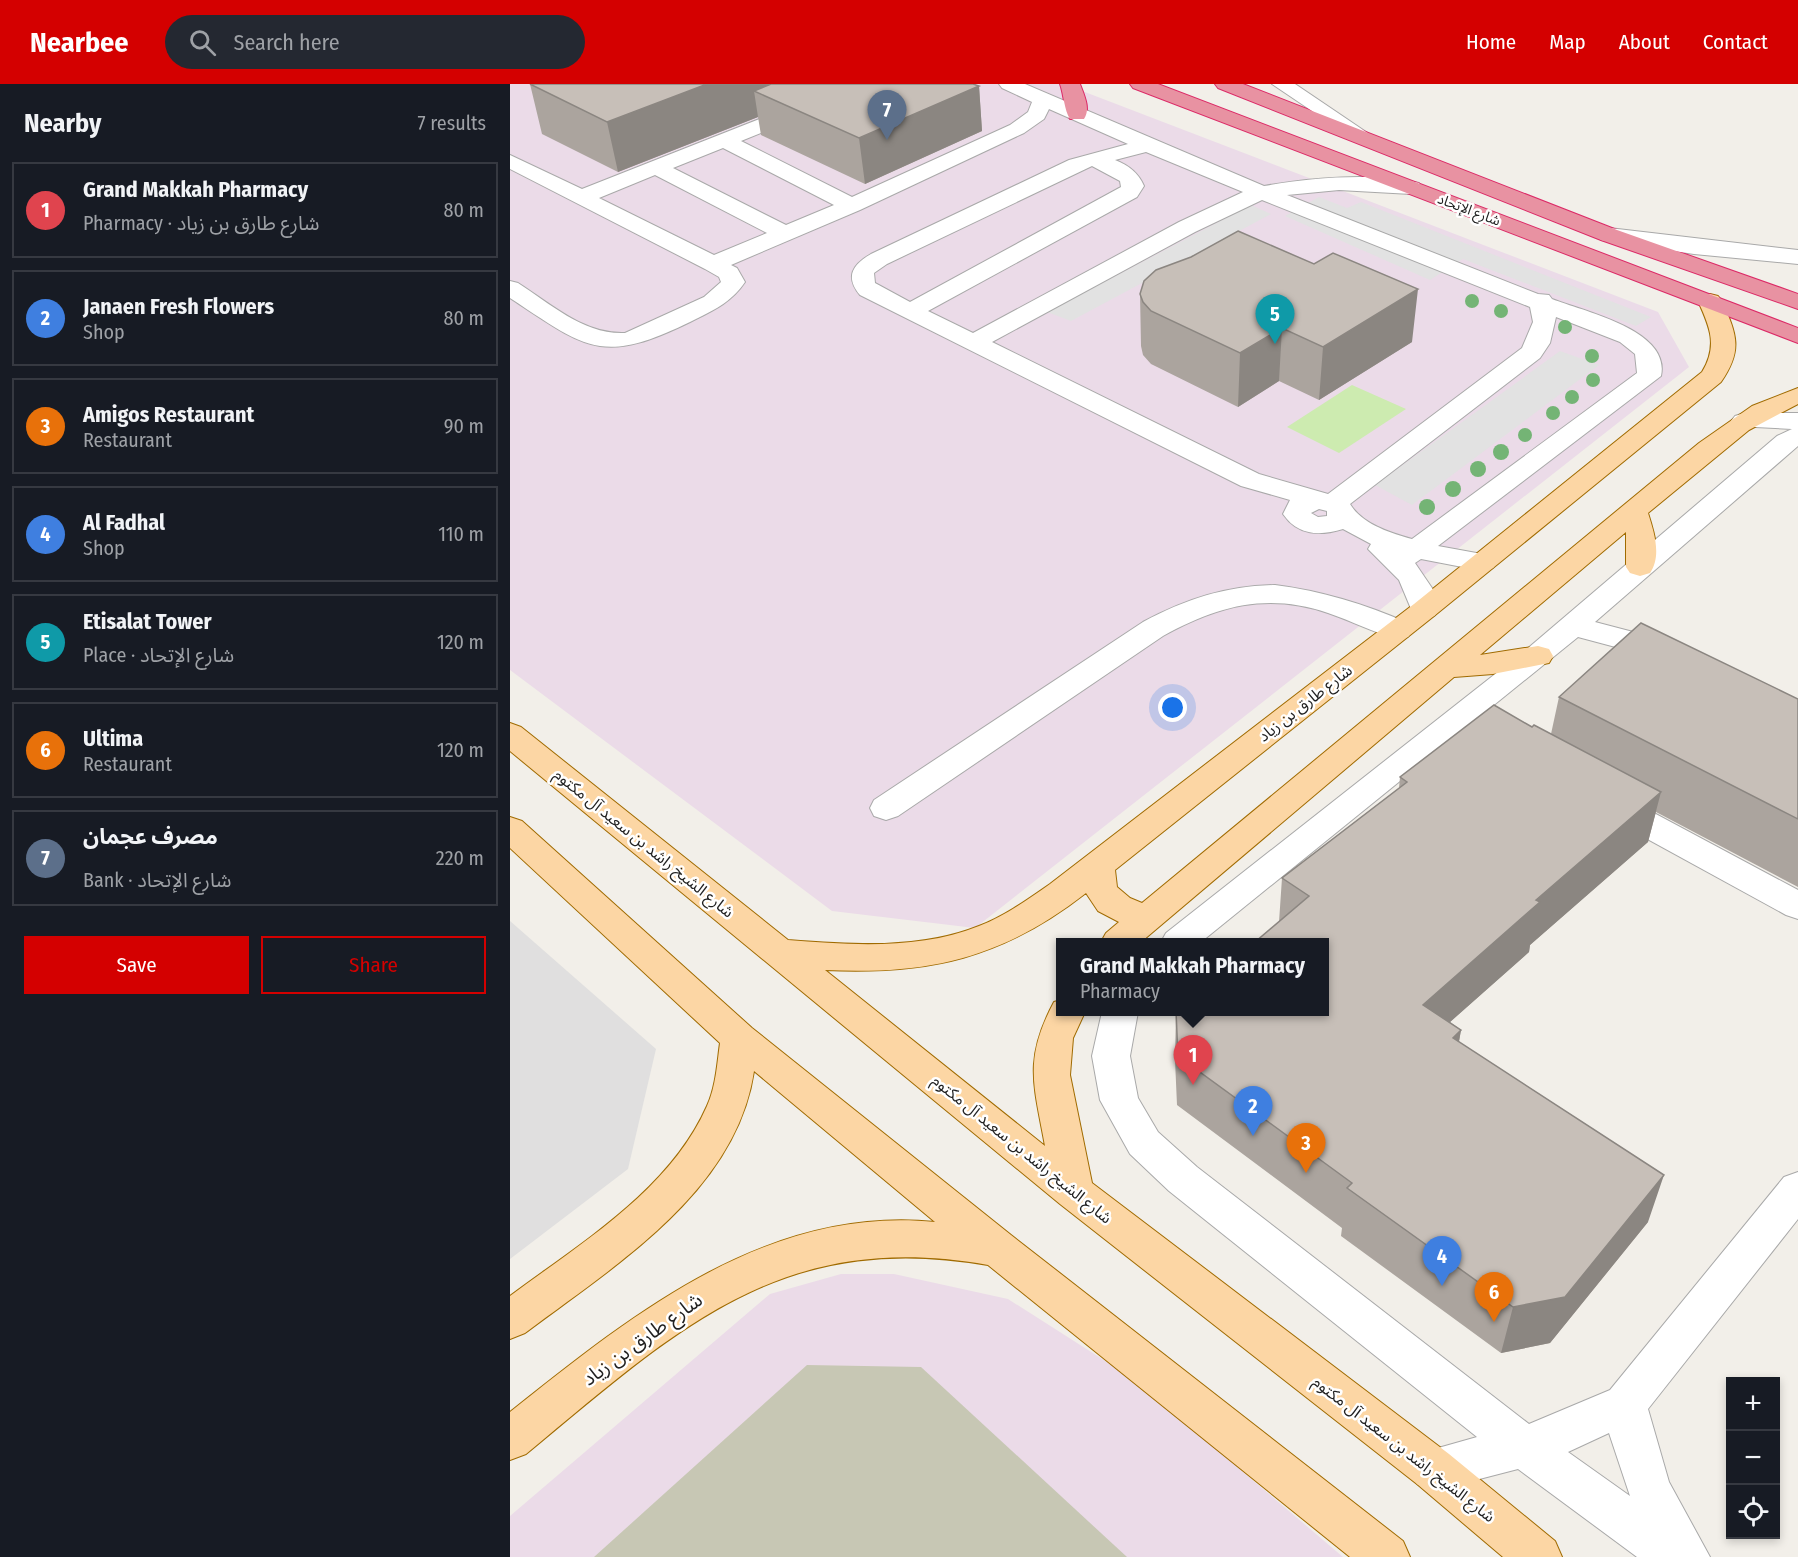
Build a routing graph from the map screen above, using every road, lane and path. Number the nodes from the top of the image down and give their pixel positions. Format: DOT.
graph roads {
  1 [pos="865,84"];
  2 [pos="1009,84"];
  3 [pos="1070,84"];
  4 [pos="1140,84"];
  5 [pos="1226,84"];
  6 [pos="1282,84"];
  7 [pos="1042,99"];
  8 [pos="1077,116"];
  9 [pos="1362,136"];
  10 [pos="723,140"];
  11 [pos="1137,141"];
  12 [pos="1096,158"];
  13 [pos="510,161"];
  14 [pos="656,167"];
  15 [pos="1411,188"];
  16 [pos="1259,193"];
  17 [pos="581,197"];
  18 [pos="852,205"];
  19 [pos="785,233"];
  20 [pos="1609,235"];
  21 [pos="1798,257"];
  22 [pos="713,264"];
  23 [pos="510,288"];
  24 [pos="1541,300"];
  25 [pos="1710,301"];
  26 [pos="1798,302"];
  27 [pos="912,310"];
  28 [pos="1612,330"];
  29 [pos="1798,336"];
  30 [pos="975,342"];
  31 [pos="1530,353"];
  32 [pos="1798,396"];
  33 [pos="1744,421"];
  34 [pos="1798,422"];
  35 [pos="1655,426"];
  36 [pos="1798,435"];
  37 [pos="1697,436"];
  38 [pos="1633,510"];
  39 [pos="1323,511"];
  40 [pos="1408,556"];
  41 [pos="1483,562"];
  42 [pos="1640,567"];
  43 [pos="1609,595"];
  44 [pos="1424,610"];
  45 [pos="1573,627"];
  46 [pos="1398,630"];
  47 [pos="1538,656"];
  48 [pos="1446,668"];
  49 [pos="510,734"];
  50 [pos="1582,789"];
  51 [pos="886,808"];
  52 [pos="510,829"];
  53 [pos="1098,865"];
  54 [pos="1798,906"];
  55 [pos="1148,917"];
  56 [pos="1123,938"];
  57 [pos="1183,938"];
  58 [pos="780,953"];
  59 [pos="1065,1016"];
  60 [pos="1119,1016"];
  61 [pos="740,1038"];
  62 [pos="1798,1189"];
  63 [pos="1074,1192"];
  64 [pos="997,1248"];
  65 [pos="510,1320"];
  66 [pos="1625,1404"];
  67 [pos="510,1439"];
  68 [pos="1524,1447"];
  69 [pos="1433,1469"];
  70 [pos="1387,1557"];
  71 [pos="1539,1557"];
  72 [pos="1675,1557"];
  73 [pos="1687,1557"];
  1 -- 10 [label="street"];
  2 -- 7 [label="street"];
  3 -- 8 [label="highway"];
  4 -- 15 [label="highway, شارع الإتحاد"];
  5 -- 9 [label="highway, شارع الإتحاد"];
  6 -- 9 [label="street"];
  7 -- 8 [label="street"];
  7 -- 18 [label="street"];
  8 -- 11 [label="street"];
  9 -- 20 [label="highway, شارع الإتحاد"];
  10 -- 14 [label="street"];
  10 -- 18 [label="street"];
  11 -- 12 [label="street"];
  11 -- 16 [label="street"];
  12 -- 27 [label="street"];
  12 -- 27 [label="street"];
  13 -- 17 [label="street"];
  14 -- 17 [label="street"];
  14 -- 19 [label="street"];
  15 -- 16 [label="street"];
  15 -- 25 [label="highway, شارع الإتحاد"];
  16 -- 24 [label="street"];
  16 -- 30 [label="street"];
  17 -- 22 [label="street"];
  18 -- 19 [label="street"];
  19 -- 22 [label="street"];
  20 -- 21 [label="street"];
  20 -- 26 [label="highway, شارع الإتحاد"];
  22 -- 23 [label="street"];
  24 -- 28 [label="street"];
  24 -- 31 [label="street"];
  25 -- 29 [label="highway, شارع الإتحاد"];
  25 -- 35 [label="main road, شارع طارق بن زياد"];
  27 -- 30 [label="street"];
  28 -- 31 [label="street"];
  28 -- 40 [label="street"];
  30 -- 39 [label="street"];
  31 -- 39 [label="street"];
  32 -- 33 [label="main road"];
  33 -- 34 [label="street"];
  33 -- 37 [label="main road"];
  35 -- 37 [label="main road"];
  35 -- 41 [label="main road, شارع طارق بن زياد"];
  36 -- 42 [label="street"];
  37 -- 38 [label="main road"];
  38 -- 42 [label="main road"];
  38 -- 48 [label="main road"];
  39 -- 40 [label="street"];
  40 -- 41 [label="street"];
  40 -- 44 [label="street"];
  41 -- 44 [label="main road, شارع طارق بن زياد"];
  42 -- 43 [label="street"];
  43 -- 45 [label="street"];
  43 -- 45 [label="street"];
  44 -- 46 [label="main road, شارع طارق بن زياد"];
  45 -- 47 [label="street"];
  46 -- 51 [label="street"];
  46 -- 53 [label="main road, شارع طارق بن زياد"];
  47 -- 48 [label="main road"];
  47 -- 57 [label="street"];
  48 -- 55 [label="main road"];
  49 -- 58 [label="main road, شارع الشيخ راشد بن سعيد آل مكتوم"];
  50 -- 54 [label="street"];
  52 -- 61 [label="main road"];
  53 -- 55 [label="main road"];
  53 -- 58 [label="main road, شارع طارق بن زياد"];
  55 -- 56 [label="main road"];
  58 -- 63 [label="main road, شارع الشيخ راشد بن سعيد آل مكتوم"];
  59 -- 63 [label="main road"];
  60 -- 68 [label="street"];
  61 -- 64 [label="main road"];
  61 -- 65 [label="main road"];
  62 -- 66 [label="street"];
  63 -- 69 [label="main road, شارع الشيخ راشد بن سعيد آل مكتوم"];
  64 -- 67 [label="main road, شارع طارق بن زياد"];
  64 -- 70 [label="main road"];
  66 -- 68 [label="street"];
  66 -- 73 [label="street"];
  68 -- 69 [label="street"];
  68 -- 72 [label="street"];
  69 -- 71 [label="main road, شارع الشيخ راشد بن سعيد آل مكتوم"];
}
